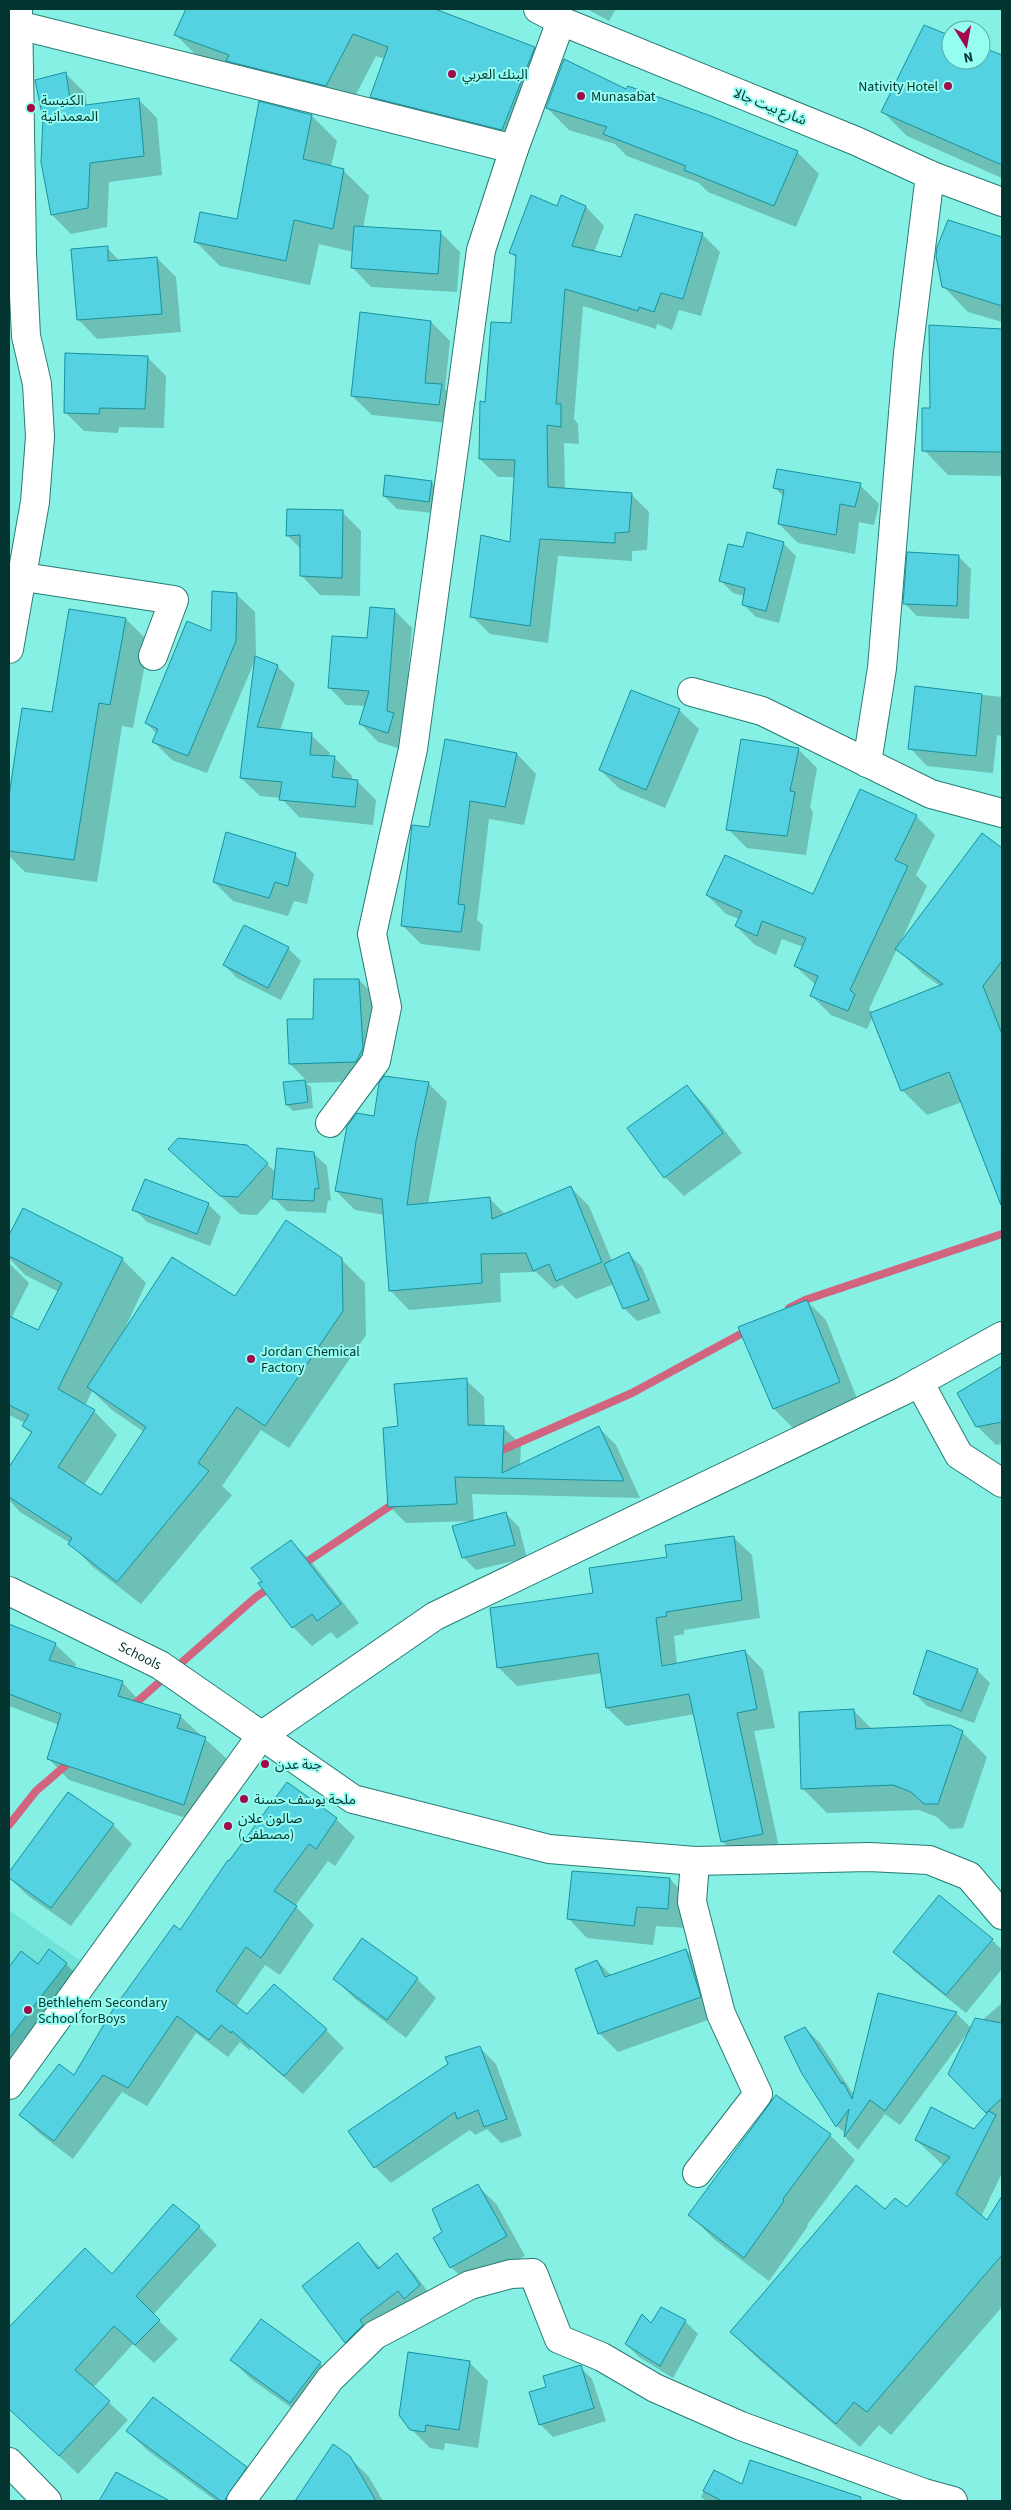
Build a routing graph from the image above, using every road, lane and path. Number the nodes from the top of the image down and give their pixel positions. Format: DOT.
graph roads {
  1 [pos="550,15"];
  2 [pos="18,17"];
  3 [pos="514,150"];
  4 [pos="930,175"];
  5 [pos="1002,202"];
  6 [pos="24,576"];
  7 [pos="9,649"];
  8 [pos="153,656"];
  9 [pos="692,692"];
  10 [pos="867,763"];
  11 [pos="1002,812"];
  12 [pos="330,1123"];
  13 [pos="1002,1336"];
  14 [pos="919,1382"];
  15 [pos="1002,1483"];
  16 [pos="9,1591"];
  17 [pos="261,1736"];
  18 [pos="695,1861"];
  19 [pos="1002,1915"];
  20 [pos="9,2085"];
  21 [pos="697,2173"];
  22 [pos="9,2462"];
  23 [pos="47,2501"];
  24 [pos="241,2501"];
  25 [pos="953,2501"];
  1 -- 3 [label="street"];
  1 -- 4 [label="street, شارع بيت جالا"];
  2 -- 3 [label="street"];
  2 -- 6 [label="street"];
  3 -- 12 [label="street"];
  4 -- 5 [label="street, شارع بيت جالا"];
  4 -- 10 [label="street"];
  6 -- 7 [label="street"];
  6 -- 8 [label="street"];
  9 -- 10 [label="street"];
  10 -- 11 [label="street"];
  13 -- 14 [label="street"];
  14 -- 15 [label="street"];
  14 -- 17 [label="street"];
  16 -- 17 [label="street, Schools"];
  17 -- 18 [label="street, Schools"];
  17 -- 20 [label="street"];
  18 -- 19 [label="street, Schools"];
  18 -- 21 [label="street"];
  22 -- 23 [label="street"];
  24 -- 25 [label="street"];
}
